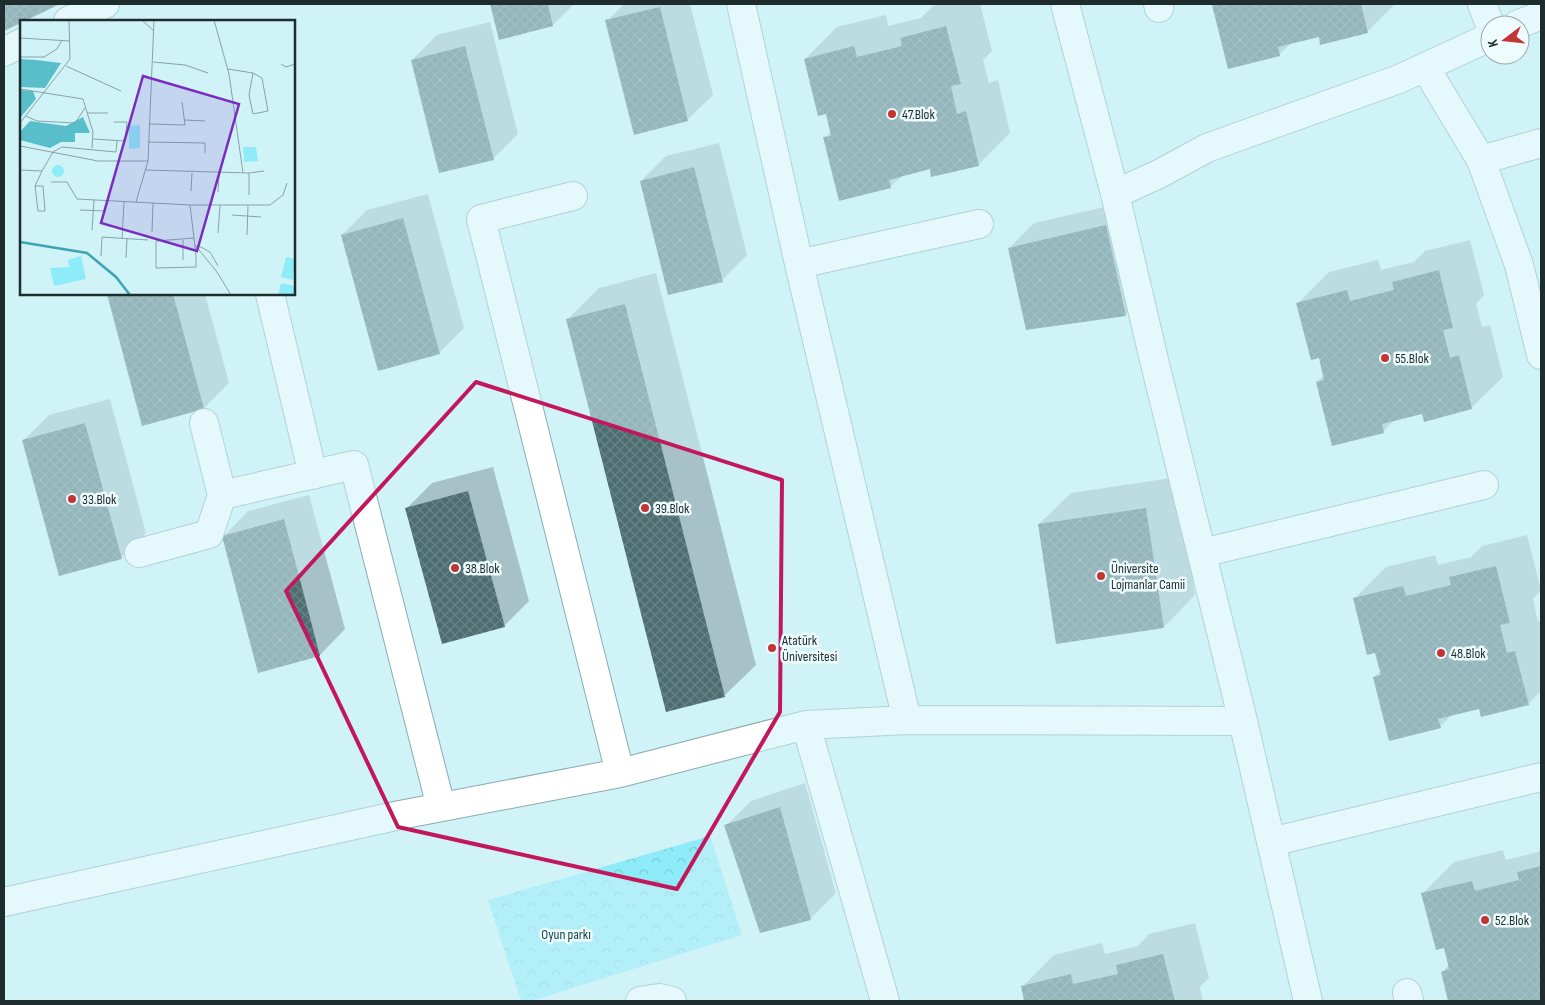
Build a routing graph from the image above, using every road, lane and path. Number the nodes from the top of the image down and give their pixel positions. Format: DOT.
graph roads {
  1 [pos="105,4"];
  2 [pos="741,4"];
  3 [pos="1065,4"];
  4 [pos="70,20"];
  5 [pos="1480,41"];
  6 [pos="20,44"];
  7 [pos="4,52"];
  8 [pos="1425,67"];
  9 [pos="1541,143"];
  10 [pos="1481,160"];
  11 [pos="1116,194"];
  12 [pos="573,196"];
  13 [pos="980,224"];
  14 [pos="799,264"];
  15 [pos="270,295"];
  16 [pos="1541,355"];
  17 [pos="204,422"];
  18 [pos="313,474"];
  19 [pos="1484,485"];
  20 [pos="222,495"];
  21 [pos="139,553"];
  22 [pos="1202,553"];
  23 [pos="907,720"];
  24 [pos="1244,721"];
  25 [pos="806,725"];
  26 [pos="620,773"];
  27 [pos="1541,777"];
  28 [pos="441,807"];
  29 [pos="1271,842"];
  30 [pos="4,902"];
  31 [pos="640,1001"];
  32 [pos="672,1001"];
  33 [pos="885,1001"];
  34 [pos="1308,1001"];
  1 -- 4 [label="street"];
  2 -- 14 [label="street"];
  3 -- 11 [label="street"];
  5 -- 8 [label="street"];
  6 -- 7 [label="street"];
  8 -- 10 [label="street"];
  8 -- 11 [label="street"];
  9 -- 10 [label="street"];
  10 -- 16 [label="street"];
  11 -- 22 [label="street"];
  12 -- 26 [label="street"];
  13 -- 14 [label="street"];
  14 -- 23 [label="street"];
  15 -- 18 [label="street"];
  17 -- 20 [label="street"];
  18 -- 20 [label="street"];
  18 -- 28 [label="street"];
  19 -- 22 [label="street"];
  20 -- 21 [label="street"];
  22 -- 24 [label="street"];
  23 -- 24 [label="street"];
  23 -- 25 [label="street"];
  24 -- 29 [label="street"];
  25 -- 26 [label="street"];
  25 -- 33 [label="street"];
  26 -- 28 [label="street"];
  27 -- 29 [label="street"];
  28 -- 30 [label="street"];
  29 -- 34 [label="street"];
  31 -- 32 [label="street"];
}
